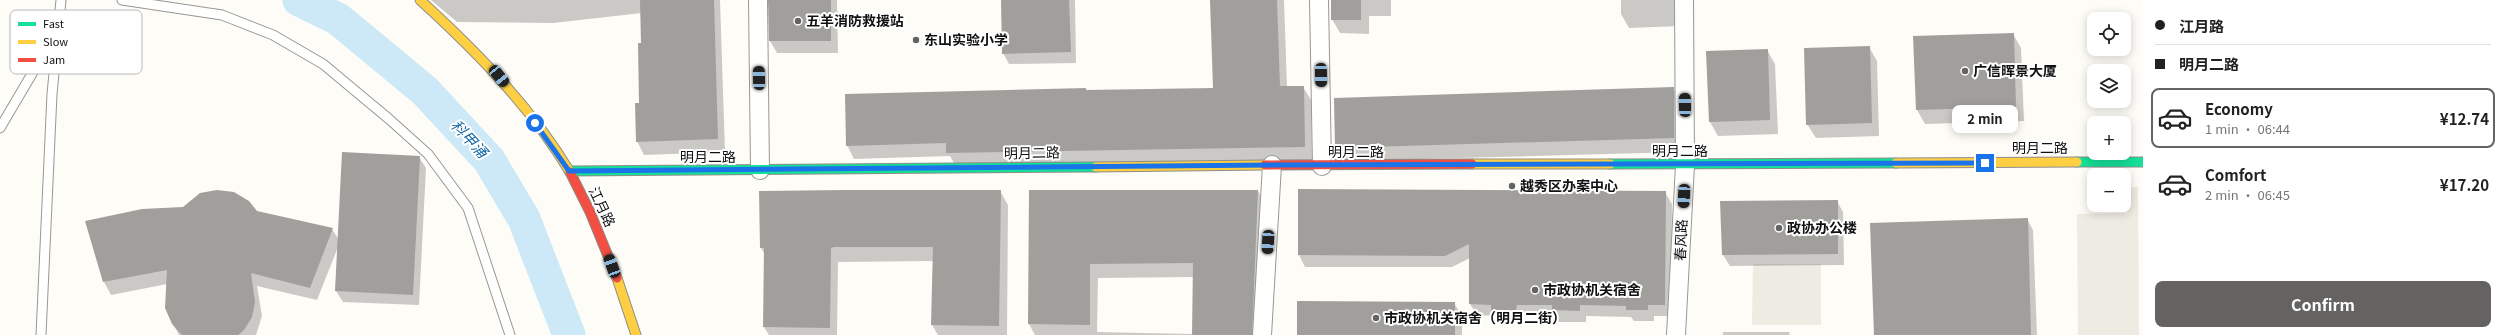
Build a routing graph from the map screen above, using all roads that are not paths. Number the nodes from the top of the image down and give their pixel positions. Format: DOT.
graph roads {
  1 [pos="61,0"];
  2 [pos="122,0"];
  3 [pos="420,0"];
  4 [pos="758,0"];
  5 [pos="1319,0"];
  6 [pos="1684,0"];
  7 [pos="60,10"];
  8 [pos="32,74"];
  9 [pos="54,74"];
  10 [pos="0,128"];
  11 [pos="2143,162"];
  12 [pos="1272,165"];
  13 [pos="1685,165"];
  14 [pos="1322,166"];
  15 [pos="760,170"];
  16 [pos="569,171"];
  17 [pos="41,335"];
  18 [pos="510,335"];
  19 [pos="636,335"];
  20 [pos="1262,335"];
  21 [pos="1676,335"];
  1 -- 7 [label="lane"];
  2 -- 18 [label="lane"];
  3 -- 16 [label="street, 江月路"];
  4 -- 15 [label="street"];
  5 -- 14 [label="street"];
  6 -- 13 [label="street, 春风路"];
  8 -- 10 [label="lane"];
  9 -- 17 [label="lane"];
  11 -- 13 [label="street, 明月二路"];
  12 -- 14 [label="street, 明月二路"];
  12 -- 15 [label="street, 明月二路"];
  12 -- 20 [label="street"];
  13 -- 14 [label="street, 明月二路"];
  13 -- 21 [label="street, 春风路"];
  15 -- 16 [label="street, 明月二路"];
  16 -- 19 [label="street, 江月路"];
}
